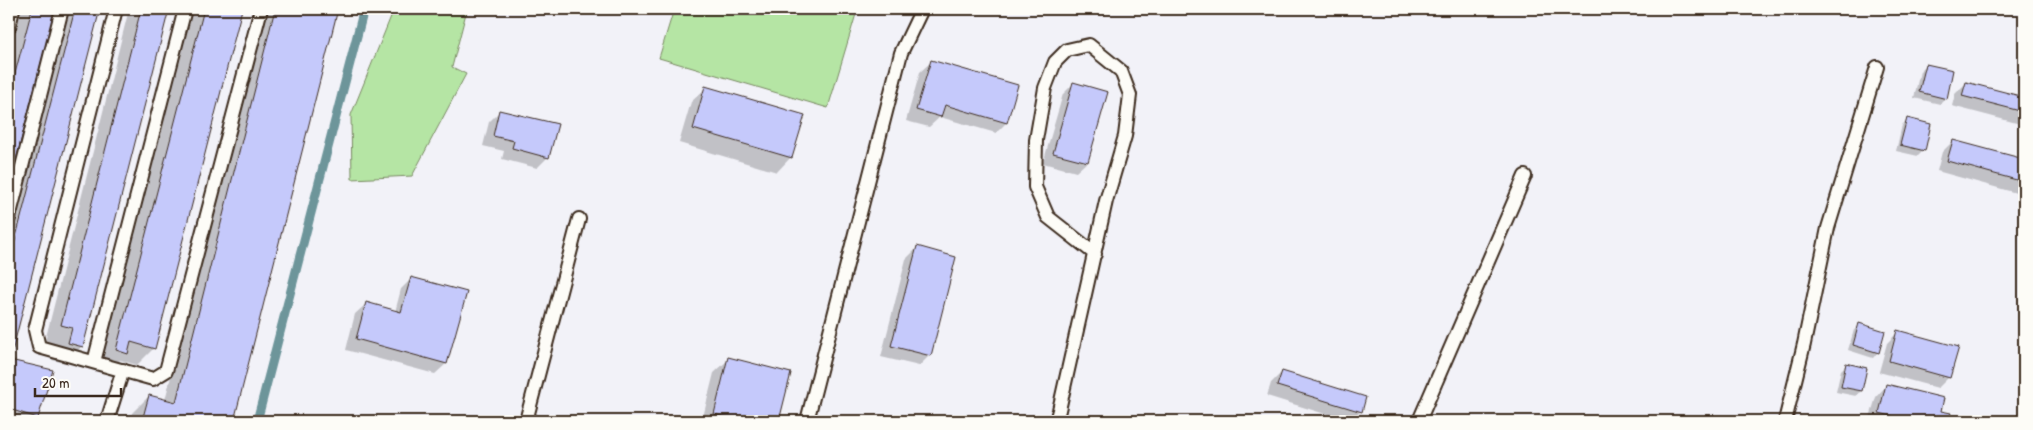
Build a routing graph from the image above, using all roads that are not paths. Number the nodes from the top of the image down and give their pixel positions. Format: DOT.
graph roads {
  1 [pos="13,9"];
  2 [pos="62,9"];
  3 [pos="116,9"];
  4 [pos="185,9"];
  5 [pos="261,9"];
  6 [pos="922,9"];
  7 [pos="9,27"];
  8 [pos="1877,67"];
  9 [pos="1525,176"];
  10 [pos="9,218"];
  11 [pos="579,220"];
  12 [pos="1095,254"];
  13 [pos="94,362"];
  14 [pos="123,370"];
  15 [pos="107,421"];
  16 [pos="526,421"];
  17 [pos="807,421"];
  18 [pos="1056,421"];
  19 [pos="1418,421"];
  20 [pos="1785,421"];
  1 -- 7 [label="lane"];
  2 -- 10 [label="lane"];
  3 -- 13 [label="lane"];
  4 -- 13 [label="lane"];
  5 -- 14 [label="lane"];
  6 -- 17 [label="lane"];
  8 -- 20 [label="lane"];
  9 -- 19 [label="lane"];
  11 -- 16 [label="lane"];
  12 -- 12 [label="lane"];
  12 -- 18 [label="lane"];
  13 -- 14 [label="lane"];
  14 -- 15 [label="lane"];
}
